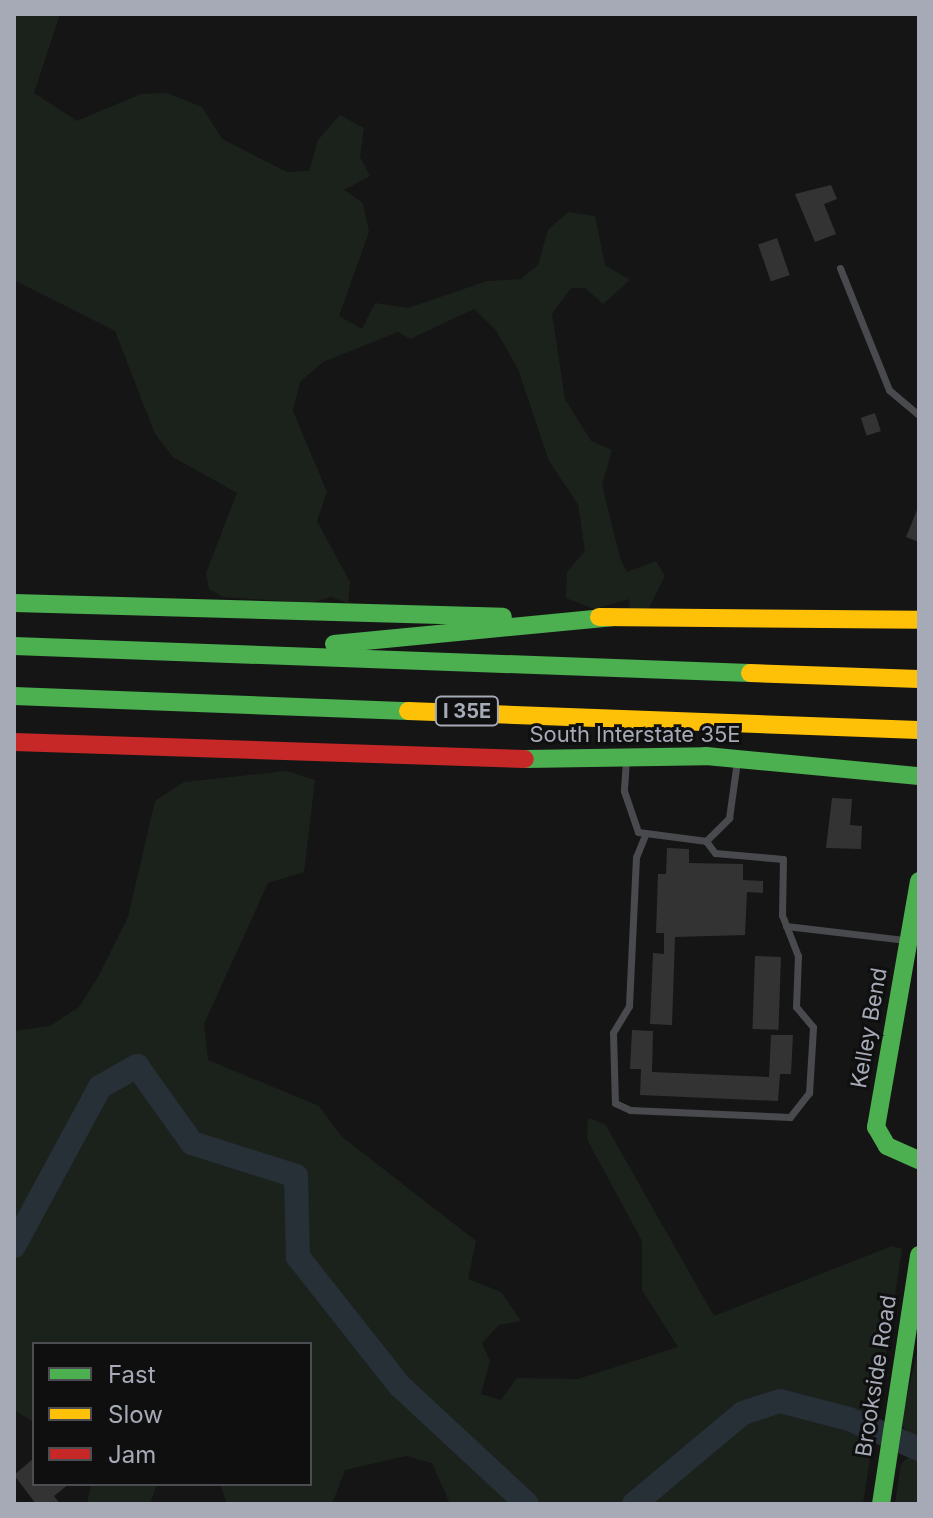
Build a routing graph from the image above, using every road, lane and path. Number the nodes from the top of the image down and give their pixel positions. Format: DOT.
graph roads {
  1 [pos="840,268"];
  2 [pos="919,415"];
  3 [pos="14,603"];
  4 [pos="612,617"];
  5 [pos="919,620"];
  6 [pos="14,646"];
  7 [pos="211,651"];
  8 [pos="919,679"];
  9 [pos="14,696"];
  10 [pos="919,730"];
  11 [pos="14,742"];
  12 [pos="626,758"];
  13 [pos="737,758"];
  14 [pos="919,776"];
  15 [pos="645,835"];
  16 [pos="706,841"];
  17 [pos="919,881"];
  18 [pos="786,926"];
  19 [pos="908,940"];
  20 [pos="919,1160"];
  21 [pos="919,1255"];
  22 [pos="881,1504"];
  1 -- 2 [label="lane"];
  3 -- 4 [label="main road"];
  4 -- 5 [label="main road"];
  4 -- 7 [label="main road"];
  6 -- 7 [label="main road, I 35E"];
  7 -- 8 [label="main road, I 35E"];
  9 -- 10 [label="main road, I 35E"];
  11 -- 12 [label="main road, South Interstate 35E"];
  12 -- 13 [label="main road, South Interstate 35E"];
  12 -- 15 [label="lane"];
  13 -- 14 [label="main road, South Interstate 35E"];
  13 -- 16 [label="lane"];
  15 -- 16 [label="lane"];
  15 -- 18 [label="lane"];
  16 -- 18 [label="lane"];
  17 -- 19 [label="main road, Kelley Bend"];
  18 -- 19 [label="lane"];
  19 -- 20 [label="main road, Kelley Bend"];
  21 -- 22 [label="main road, Brookside Road"];
}
